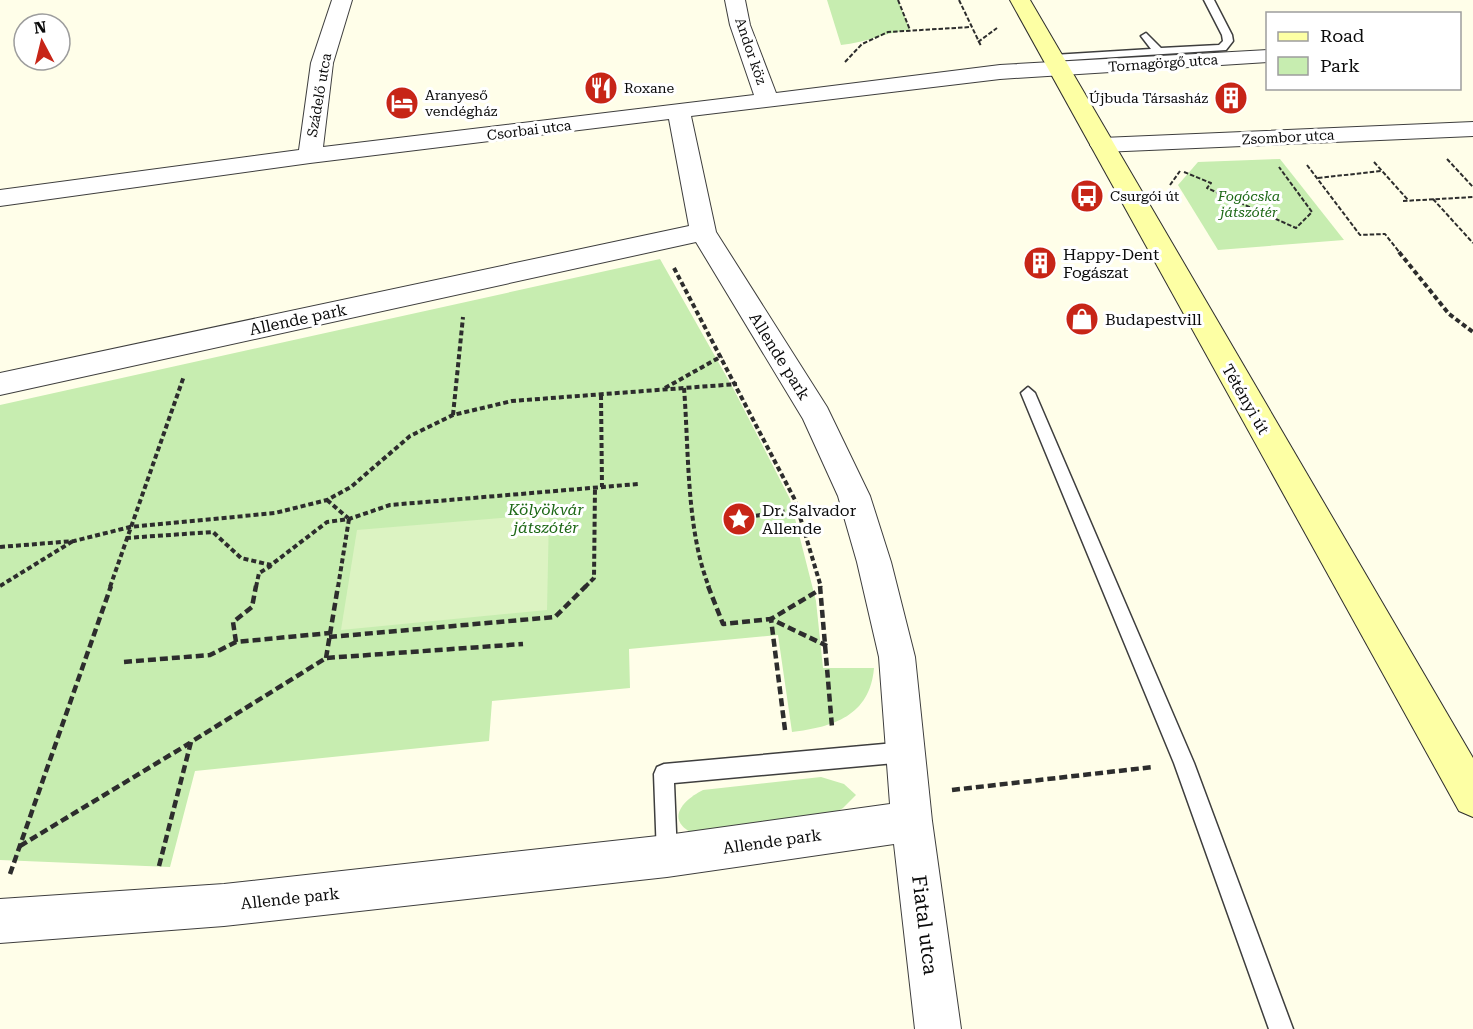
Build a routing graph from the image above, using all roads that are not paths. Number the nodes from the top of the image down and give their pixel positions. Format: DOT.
graph roads {
  1 [pos="342,0"];
  2 [pos="735,0"];
  3 [pos="1020,0"];
  4 [pos="1209,0"];
  5 [pos="1146,36"];
  6 [pos="1159,53"];
  7 [pos="1266,56"];
  8 [pos="1056,64"];
  9 [pos="768,102"];
  10 [pos="679,112"];
  11 [pos="1449,129"];
  12 [pos="1473,129"];
  13 [pos="1102,146"];
  14 [pos="1473,155"];
  15 [pos="310,156"];
  16 [pos="0,198"];
  17 [pos="703,232"];
  18 [pos="0,384"];
  19 [pos="1028,393"];
  20 [pos="906,752"];
  21 [pos="1473,797"];
  22 [pos="911,808"];
  23 [pos="666,856"];
  24 [pos="0,921"];
  25 [pos="938,1029"];
  26 [pos="1281,1029"];
  1 -- 15 [label="street, Szádelő utca"];
  2 -- 9 [label="street, Andor köz"];
  3 -- 8 [label="street, Tétényi út"];
  4 -- 6 [label="lane"];
  5 -- 6 [label="lane"];
  6 -- 8 [label="lane"];
  7 -- 8 [label="street, Tornagörgő utca"];
  8 -- 9 [label="street, Csorbai utca"];
  8 -- 13 [label="street, Tétényi út"];
  9 -- 10 [label="street, Csorbai utca"];
  10 -- 15 [label="street, Csorbai utca"];
  10 -- 17 [label="street, Allende park"];
  11 -- 12 [label="street, Zsombor utca"];
  11 -- 13 [label="street, Zsombor utca"];
  11 -- 14 [label="street"];
  13 -- 21 [label="street, Tétényi út"];
  15 -- 16 [label="street, Csorbai utca"];
  17 -- 18 [label="street, Allende park"];
  17 -- 20 [label="street, Allende park"];
  19 -- 26 [label="lane"];
  20 -- 22 [label="street, Allende park"];
  20 -- 23 [label="lane"];
  22 -- 23 [label="street, Allende park"];
  22 -- 25 [label="street, Fiatal utca"];
  23 -- 24 [label="street, Allende park"];
}
